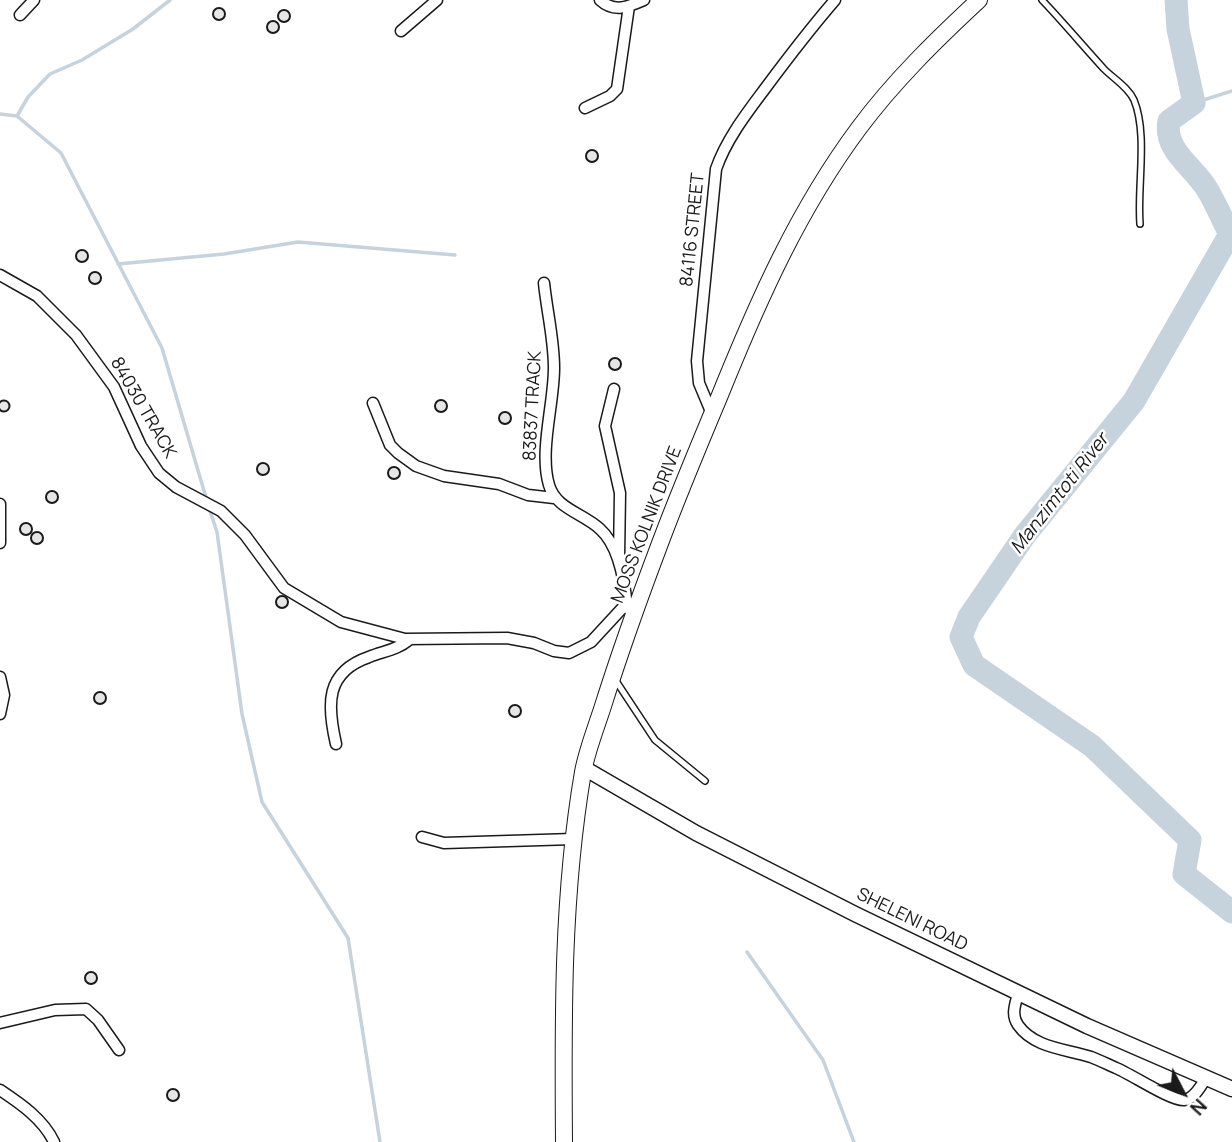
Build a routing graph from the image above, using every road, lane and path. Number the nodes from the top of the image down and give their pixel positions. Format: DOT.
graph roads {
  1 [pos="34,0"];
  2 [pos="436,0"];
  3 [pos="600,0"];
  4 [pos="643,0"];
  5 [pos="835,0"];
  6 [pos="979,0"];
  7 [pos="1042,0"];
  8 [pos="629,6"];
  9 [pos="20,15"];
  10 [pos="401,31"];
  11 [pos="585,108"];
  12 [pos="1140,224"];
  13 [pos="0,275"];
  14 [pos="544,283"];
  15 [pos="614,388"];
  16 [pos="373,403"];
  17 [pos="712,414"];
  18 [pos="554,498"];
  19 [pos="0,504"];
  20 [pos="0,543"];
  21 [pos="618,565"];
  22 [pos="627,603"];
  23 [pos="629,625"];
  24 [pos="410,640"];
  25 [pos="612,675"];
  26 [pos="0,677"];
  27 [pos="0,714"];
  28 [pos="336,744"];
  29 [pos="584,768"];
  30 [pos="705,781"];
  31 [pos="422,837"];
  32 [pos="573,839"];
  33 [pos="1018,994"];
  34 [pos="0,1023"];
  35 [pos="119,1050"];
  36 [pos="1206,1078"];
  37 [pos="1232,1089"];
  38 [pos="0,1090"];
  39 [pos="54,1142"];
  40 [pos="564,1142"];
  1 -- 9 [label="street"];
  2 -- 10 [label="street"];
  3 -- 8 [label="street"];
  4 -- 8 [label="street"];
  5 -- 17 [label="street, 84116 STREET"];
  6 -- 17 [label="main road, MOSS KOLNIK DRIVE"];
  7 -- 12 [label="lane"];
  8 -- 11 [label="street"];
  13 -- 24 [label="street, 84030 TRACK"];
  14 -- 18 [label="street, 83837 TRACK"];
  15 -- 21 [label="street"];
  16 -- 18 [label="street"];
  17 -- 23 [label="main road, MOSS KOLNIK DRIVE"];
  18 -- 21 [label="street"];
  19 -- 20 [label="street"];
  21 -- 22 [label="street"];
  22 -- 23 [label="street"];
  22 -- 24 [label="street, 84030 TRACK"];
  23 -- 25 [label="main road, MOSS KOLNIK DRIVE"];
  24 -- 28 [label="street"];
  25 -- 29 [label="main road, MOSS KOLNIK DRIVE"];
  25 -- 30 [label="lane"];
  26 -- 27 [label="street"];
  29 -- 32 [label="main road, MOSS KOLNIK DRIVE"];
  29 -- 33 [label="street, SHELENI ROAD"];
  31 -- 32 [label="street"];
  32 -- 40 [label="main road, MOSS KOLNIK DRIVE"];
  33 -- 36 [label="street, SHELENI ROAD"];
  33 -- 36 [label="street"];
  34 -- 35 [label="street"];
  36 -- 37 [label="street, SHELENI ROAD"];
  38 -- 39 [label="street"];
}
